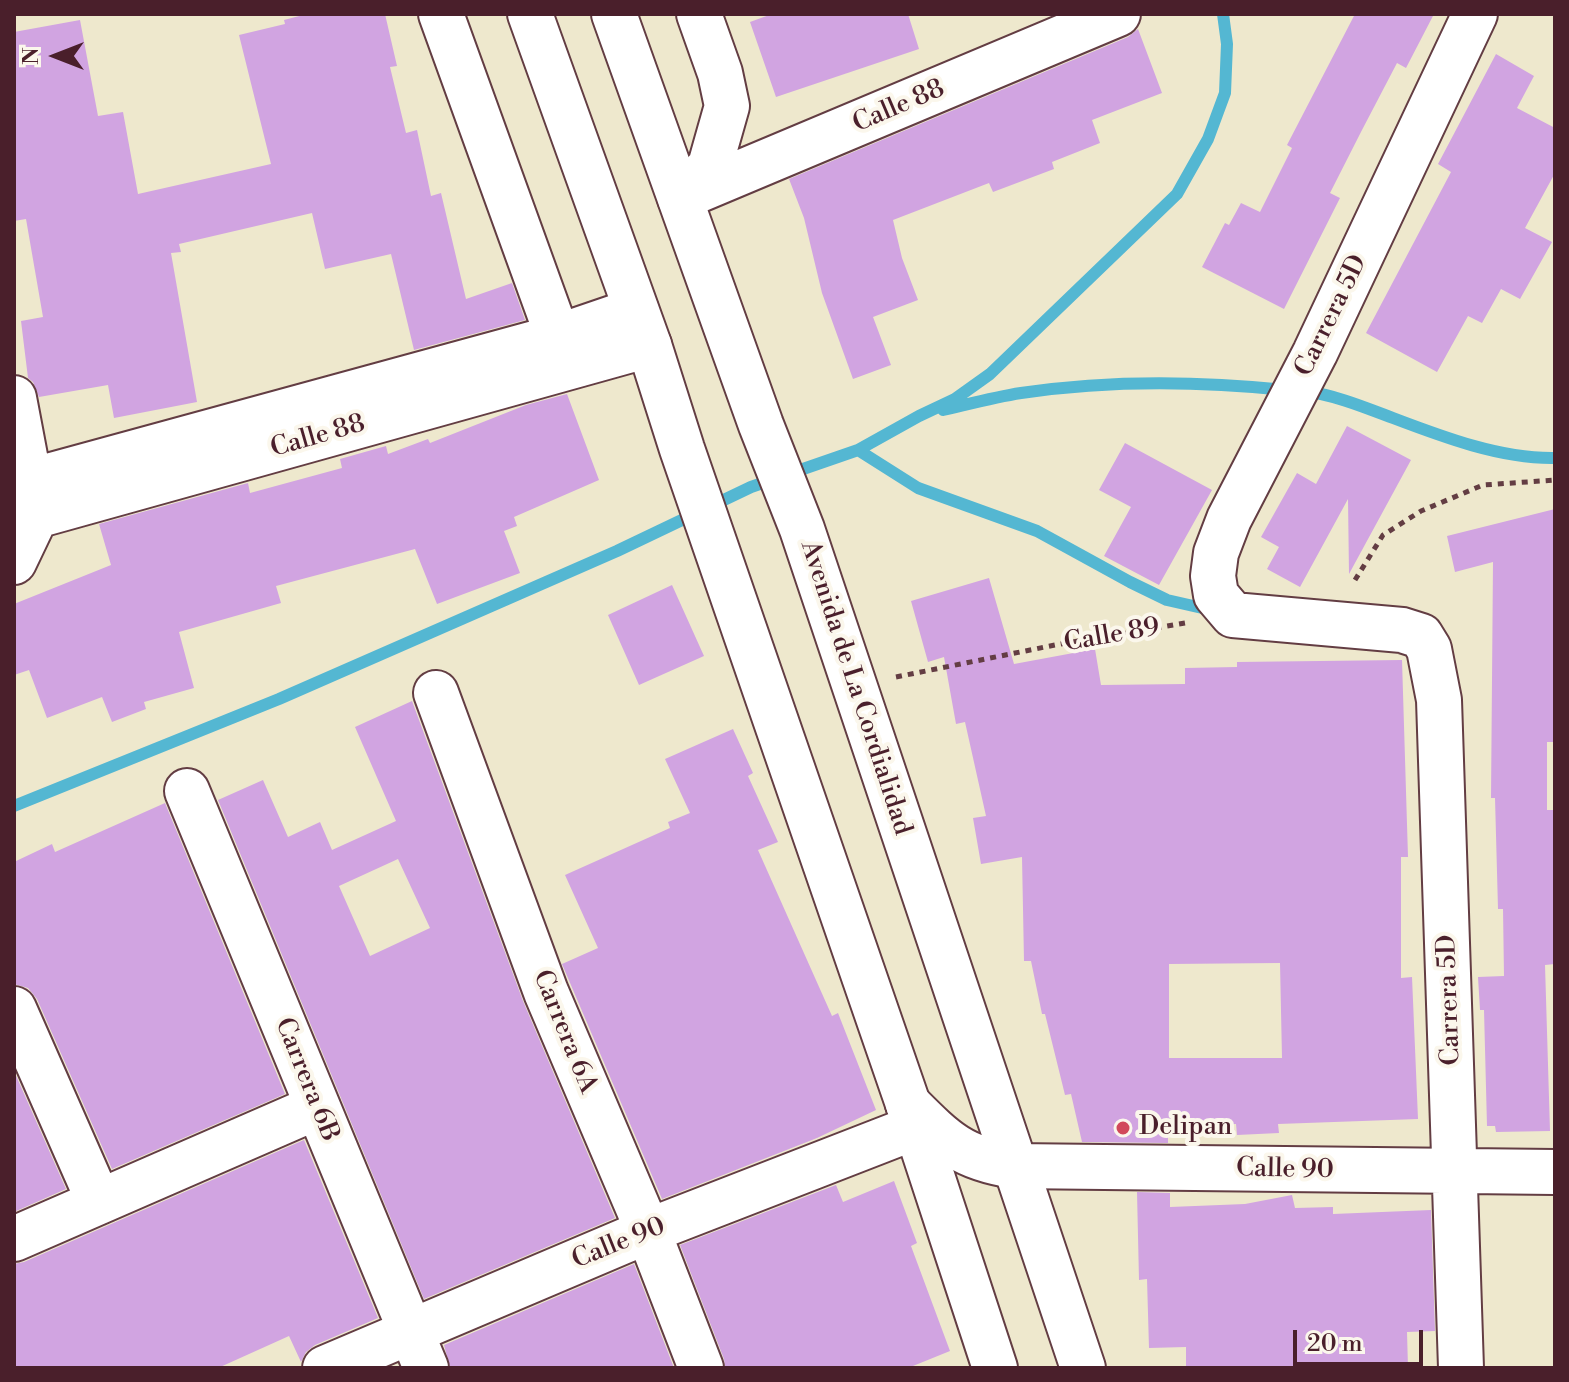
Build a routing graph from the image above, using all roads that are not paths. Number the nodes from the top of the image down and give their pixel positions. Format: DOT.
graph roads {
  1 [pos="441,14"];
  2 [pos="530,14"];
  3 [pos="614,14"];
  4 [pos="699,14"];
  5 [pos="1118,14"];
  6 [pos="1475,14"];
  7 [pos="680,198"];
  8 [pos="642,327"];
  9 [pos="563,352"];
  10 [pos="14,398"];
  11 [pos="33,498"];
  12 [pos="14,562"];
  13 [pos="436,693"];
  14 [pos="187,791"];
  15 [pos="14,1009"];
  16 [pos="317,1107"];
  17 [pos="912,1116"];
  18 [pos="1014,1166"];
  19 [pos="1456,1172"];
  20 [pos="1555,1172"];
  21 [pos="99,1202"];
  22 [pos="648,1231"];
  23 [pos="14,1239"];
  24 [pos="418,1349"];
  25 [pos="325,1368"];
  26 [pos="701,1368"];
  27 [pos="995,1368"];
  28 [pos="1083,1368"];
  29 [pos="1461,1368"];
  1 -- 9 [label="street"];
  2 -- 8 [label="street"];
  3 -- 7 [label="street, Avenida de La Cordialidad"];
  4 -- 7 [label="street"];
  5 -- 7 [label="street, Calle 88"];
  6 -- 19 [label="street, Carrera 5D"];
  7 -- 18 [label="street, Avenida de La Cordialidad"];
  8 -- 9 [label="street, Calle 88"];
  8 -- 17 [label="street"];
  9 -- 11 [label="street, Calle 88"];
  10 -- 11 [label="street"];
  11 -- 12 [label="street"];
  13 -- 22 [label="street, Carrera 6A"];
  14 -- 16 [label="street, Carrera 6B"];
  15 -- 21 [label="street"];
  16 -- 21 [label="street"];
  16 -- 24 [label="street, Carrera 6B"];
  17 -- 18 [label="street, Calle 90"];
  17 -- 22 [label="street, Calle 90"];
  17 -- 27 [label="street"];
  18 -- 19 [label="street, Calle 90"];
  18 -- 28 [label="street, Avenida de La Cordialidad"];
  19 -- 20 [label="street, Calle 90"];
  19 -- 29 [label="street, Carrera 5D"];
  21 -- 23 [label="street"];
  22 -- 24 [label="street, Calle 90"];
  22 -- 26 [label="street, Carrera 6A"];
  24 -- 25 [label="street, Calle 90"];
}
